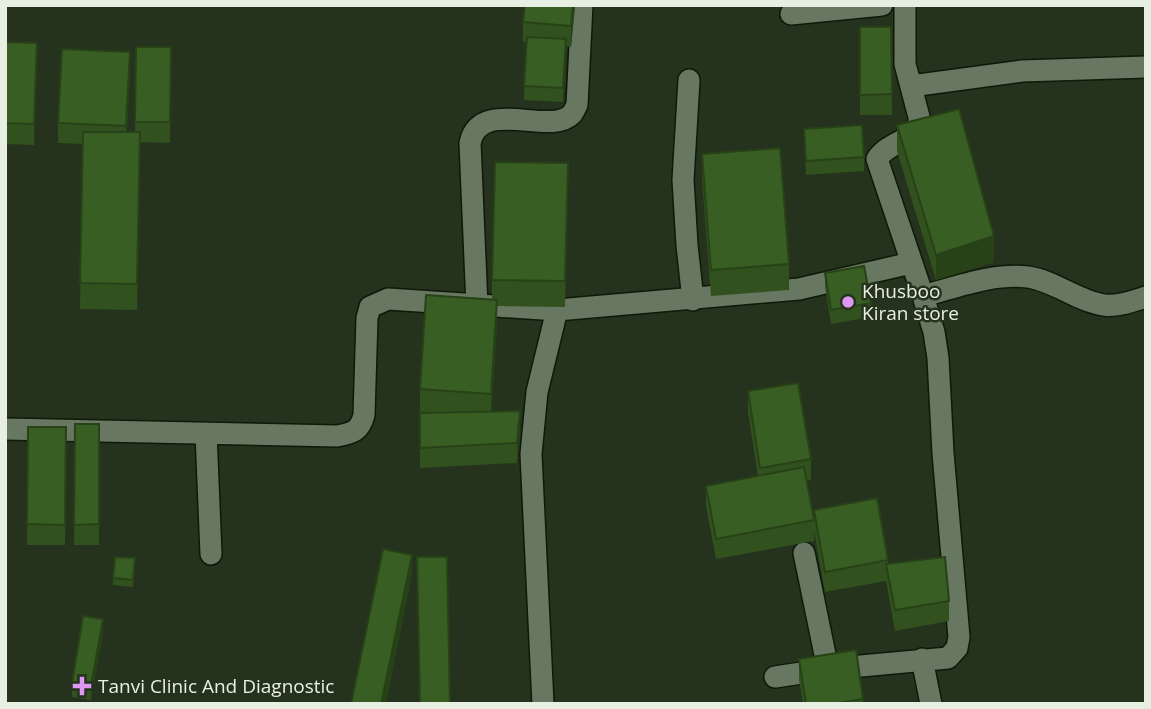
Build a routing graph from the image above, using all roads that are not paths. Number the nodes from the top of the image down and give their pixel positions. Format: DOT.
graph roads {
  1 [pos="582,5"];
  2 [pos="883,5"];
  3 [pos="905,5"];
  4 [pos="790,15"];
  5 [pos="1146,67"];
  6 [pos="689,80"];
  7 [pos="911,86"];
  8 [pos="911,263"];
  9 [pos="923,296"];
  10 [pos="1146,297"];
  11 [pos="693,300"];
  12 [pos="477,306"];
  13 [pos="557,310"];
  14 [pos="5,429"];
  15 [pos="206,433"];
  16 [pos="804,553"];
  17 [pos="211,554"];
  18 [pos="922,659"];
  19 [pos="828,669"];
  20 [pos="775,677"];
  21 [pos="543,704"];
  22 [pos="931,704"];
  1 -- 12 [label="street"];
  2 -- 4 [label="street"];
  3 -- 7 [label="street"];
  5 -- 7 [label="street"];
  6 -- 11 [label="street"];
  7 -- 8 [label="street"];
  8 -- 9 [label="street"];
  8 -- 11 [label="street"];
  9 -- 10 [label="street"];
  9 -- 18 [label="street"];
  11 -- 13 [label="street"];
  12 -- 13 [label="street"];
  12 -- 15 [label="street"];
  13 -- 21 [label="street"];
  14 -- 15 [label="street"];
  15 -- 17 [label="street"];
  16 -- 19 [label="street"];
  18 -- 19 [label="street"];
  18 -- 22 [label="street"];
  19 -- 20 [label="street"];
}
